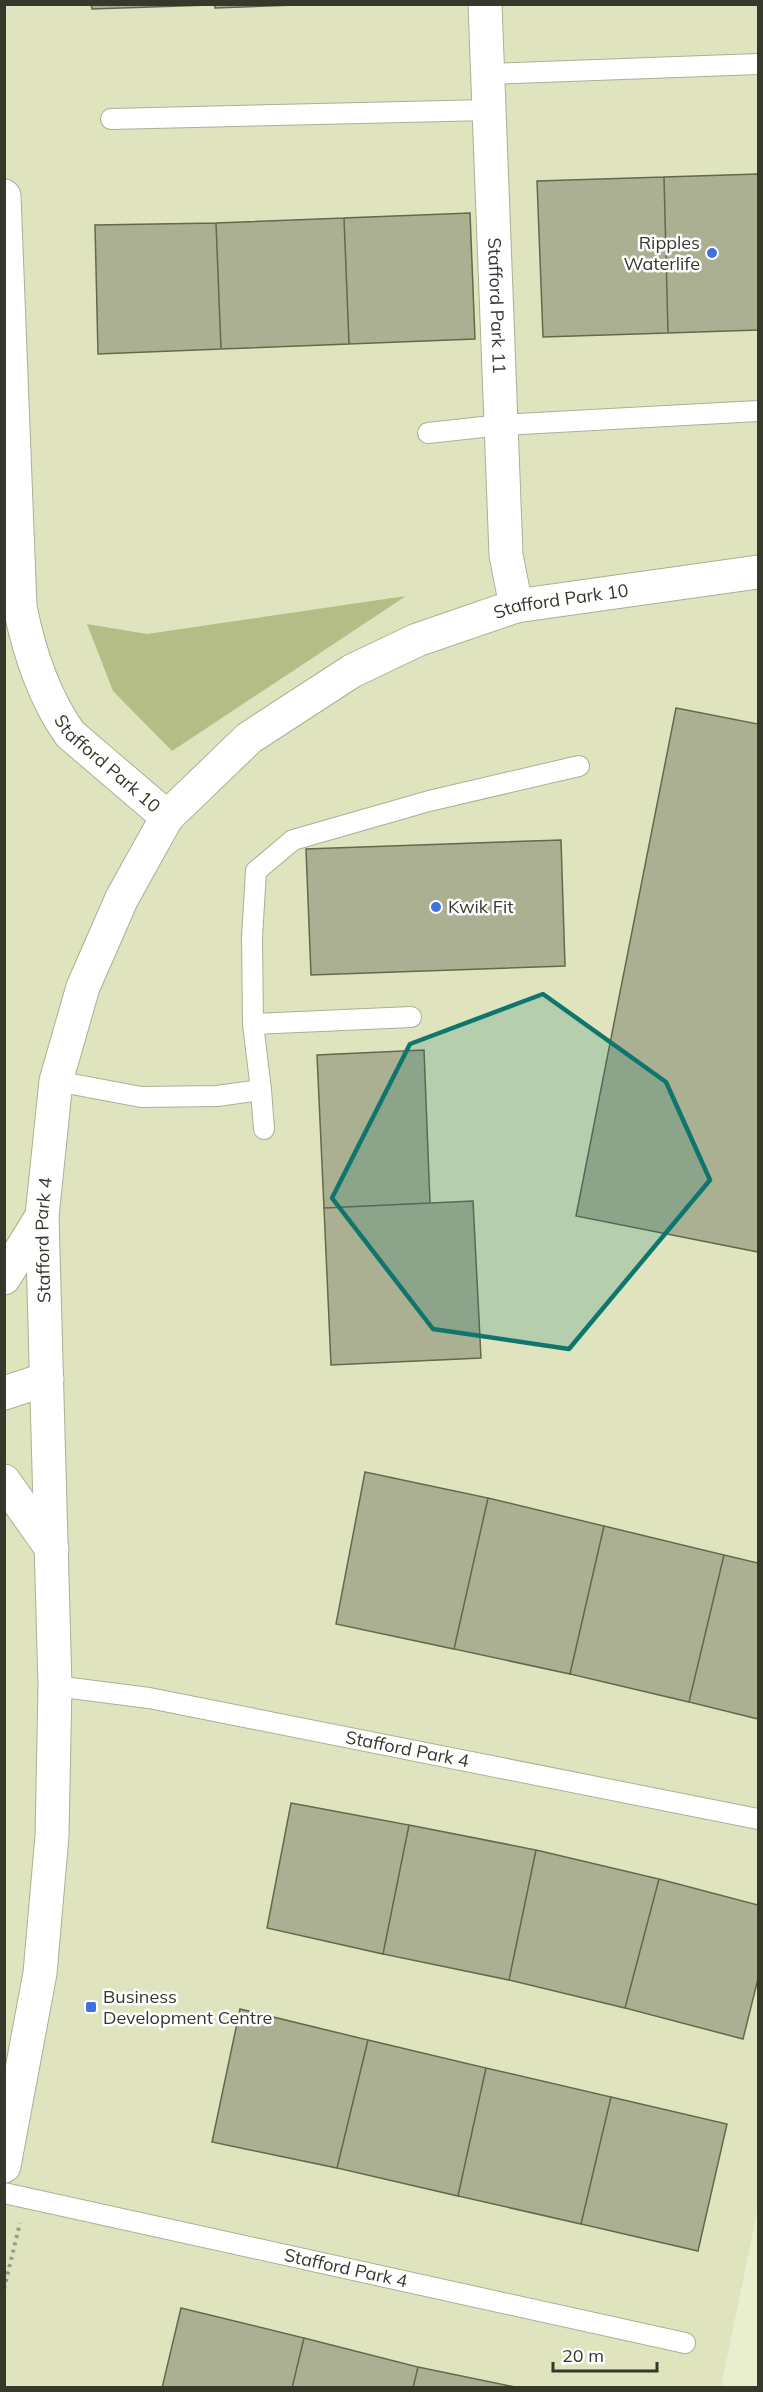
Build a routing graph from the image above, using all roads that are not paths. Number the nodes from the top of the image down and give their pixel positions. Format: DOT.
graph roads {
  1 [pos="485,4"];
  2 [pos="759,64"];
  3 [pos="489,74"];
  4 [pos="489,110"];
  5 [pos="111,119"];
  6 [pos="4,196"];
  7 [pos="759,411"];
  8 [pos="501,425"];
  9 [pos="428,433"];
  10 [pos="757,580"];
  11 [pos="516,606"];
  12 [pos="579,766"];
  13 [pos="167,817"];
  14 [pos="411,1017"];
  15 [pos="253,1024"];
  16 [pos="56,1081"];
  17 [pos="261,1090"];
  18 [pos="264,1129"];
  19 [pos="42,1216"];
  20 [pos="4,1278"];
  21 [pos="4,1367"];
  22 [pos="47,1379"];
  23 [pos="4,1393"];
  24 [pos="4,1481"];
  25 [pos="52,1549"];
  26 [pos="55,1686"];
  27 [pos="759,1819"];
  28 [pos="4,2166"];
  29 [pos="4,2193"];
  30 [pos="685,2343"];
  1 -- 3 [label="street, Stafford Park 11"];
  2 -- 3 [label="lane"];
  3 -- 4 [label="street, Stafford Park 11"];
  4 -- 5 [label="lane"];
  4 -- 8 [label="street, Stafford Park 11"];
  6 -- 13 [label="street, Stafford Park 10"];
  7 -- 8 [label="lane"];
  8 -- 9 [label="lane"];
  8 -- 11 [label="street, Stafford Park 11"];
  10 -- 11 [label="street, Stafford Park 10"];
  11 -- 13 [label="street, Stafford Park 10"];
  12 -- 15 [label="lane"];
  13 -- 16 [label="street, Stafford Park 4"];
  14 -- 15 [label="lane"];
  15 -- 17 [label="lane"];
  16 -- 17 [label="lane"];
  16 -- 19 [label="street, Stafford Park 4"];
  17 -- 18 [label="lane"];
  19 -- 20 [label="street"];
  19 -- 22 [label="street, Stafford Park 4"];
  21 -- 22 [label="street"];
  22 -- 23 [label="street"];
  22 -- 25 [label="street, Stafford Park 4"];
  24 -- 25 [label="street"];
  25 -- 26 [label="street, Stafford Park 4"];
  26 -- 27 [label="lane, Stafford Park 4"];
  26 -- 28 [label="street, Stafford Park 4"];
  29 -- 30 [label="lane, Stafford Park 4"];
}
